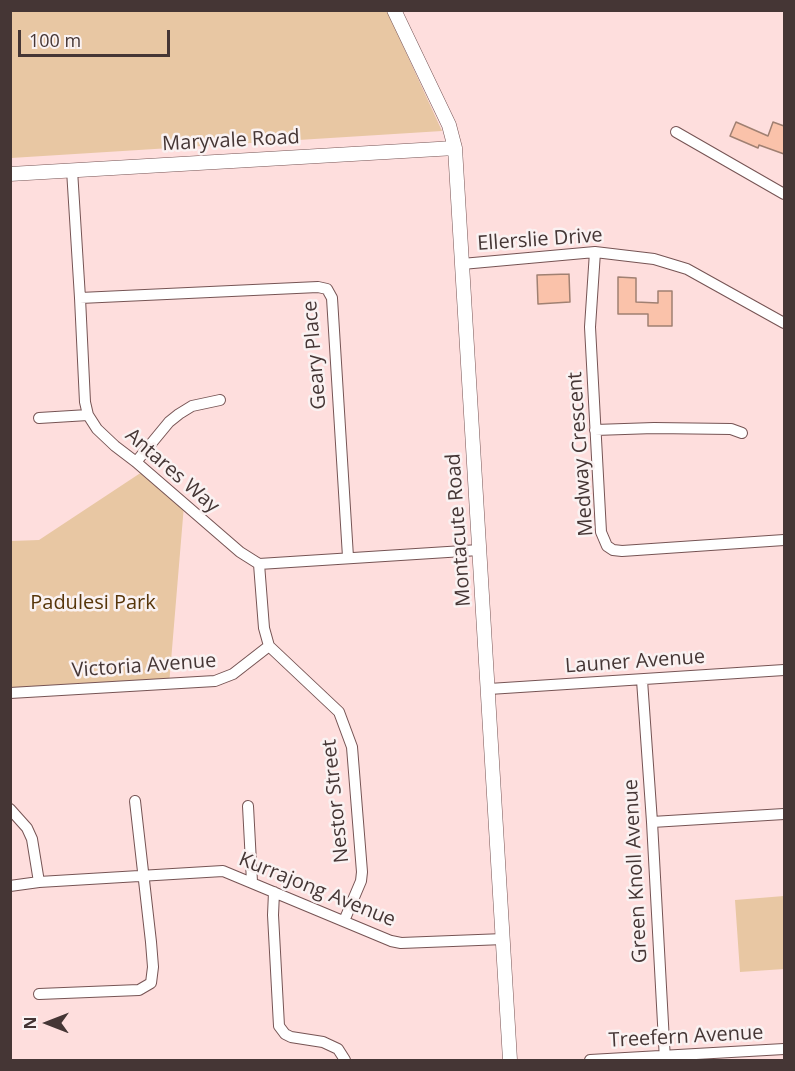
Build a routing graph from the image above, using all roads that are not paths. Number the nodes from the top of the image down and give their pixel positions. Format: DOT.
graph roads {
  1 [pos="394,10"];
  2 [pos="676,132"];
  3 [pos="455,148"];
  4 [pos="72,170"];
  5 [pos="10,174"];
  6 [pos="784,194"];
  7 [pos="595,252"];
  8 [pos="462,264"];
  9 [pos="80,298"];
  10 [pos="784,323"];
  11 [pos="220,400"];
  12 [pos="88,416"];
  13 [pos="39,418"];
  14 [pos="595,430"];
  15 [pos="742,433"];
  16 [pos="136,462"];
  17 [pos="784,540"];
  18 [pos="479,550"];
  19 [pos="348,557"];
  20 [pos="259,564"];
  21 [pos="269,646"];
  22 [pos="784,670"];
  23 [pos="642,680"];
  24 [pos="489,689"];
  25 [pos="10,693"];
  26 [pos="135,801"];
  27 [pos="248,806"];
  28 [pos="10,809"];
  29 [pos="784,814"];
  30 [pos="652,822"];
  31 [pos="144,877"];
  32 [pos="39,882"];
  33 [pos="252,882"];
  34 [pos="10,886"];
  35 [pos="274,892"];
  36 [pos="344,921"];
  37 [pos="504,939"];
  38 [pos="39,994"];
  39 [pos="784,1049"];
  40 [pos="665,1058"];
  41 [pos="345,1060"];
  42 [pos="510,1060"];
  43 [pos="590,1060"];
  1 -- 3 [label="main road, Montacute Road"];
  2 -- 6 [label="street"];
  3 -- 4 [label="main road, Maryvale Road"];
  3 -- 8 [label="main road, Montacute Road"];
  4 -- 5 [label="main road, Maryvale Road"];
  4 -- 9 [label="street"];
  7 -- 8 [label="street, Ellerslie Drive"];
  7 -- 10 [label="street, Ellerslie Drive"];
  7 -- 14 [label="street, Medway Crescent"];
  8 -- 18 [label="main road, Montacute Road"];
  9 -- 12 [label="street"];
  9 -- 19 [label="street, Geary Place"];
  11 -- 16 [label="street"];
  12 -- 13 [label="street"];
  12 -- 16 [label="street, Antares Way"];
  14 -- 15 [label="street"];
  14 -- 17 [label="street, Medway Crescent"];
  16 -- 20 [label="street, Antares Way"];
  18 -- 19 [label="street"];
  18 -- 24 [label="main road, Montacute Road"];
  19 -- 20 [label="street"];
  20 -- 21 [label="street"];
  21 -- 25 [label="street, Victoria Avenue"];
  21 -- 36 [label="street, Nestor Street"];
  22 -- 23 [label="street, Launer Avenue"];
  23 -- 24 [label="street, Launer Avenue"];
  23 -- 30 [label="street, Green Knoll Avenue"];
  24 -- 37 [label="main road, Montacute Road"];
  26 -- 31 [label="street"];
  27 -- 33 [label="street"];
  28 -- 32 [label="street"];
  29 -- 30 [label="street"];
  30 -- 40 [label="street, Green Knoll Avenue"];
  31 -- 32 [label="street, Kurrajong Avenue"];
  31 -- 33 [label="street, Kurrajong Avenue"];
  31 -- 38 [label="street"];
  32 -- 34 [label="street, Kurrajong Avenue"];
  33 -- 35 [label="street, Kurrajong Avenue"];
  35 -- 36 [label="street, Kurrajong Avenue"];
  35 -- 41 [label="street"];
  36 -- 37 [label="street, Kurrajong Avenue"];
  37 -- 42 [label="main road, Montacute Road"];
  39 -- 40 [label="street, Treefern Avenue"];
  40 -- 43 [label="street, Treefern Avenue"];
}
